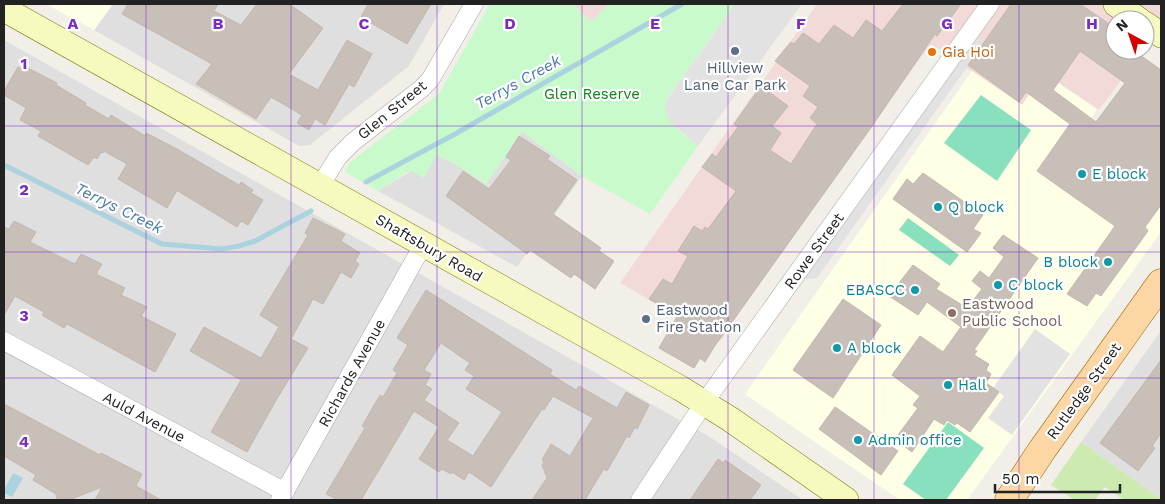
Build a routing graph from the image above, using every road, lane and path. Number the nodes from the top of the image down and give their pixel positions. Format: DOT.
graph roads {
  1 [pos="474,4"];
  2 [pos="990,4"];
  3 [pos="4,9"];
  4 [pos="320,186"];
  5 [pos="424,245"];
  6 [pos="1161,283"];
  7 [pos="4,341"];
  8 [pos="704,403"];
  9 [pos="282,496"];
  10 [pos="640,500"];
  11 [pos="846,500"];
  12 [pos="1009,500"];
  1 -- 4 [label="street, Glen Street"];
  2 -- 8 [label="street, Rowe Street"];
  3 -- 4 [label="street, Shaftsbury Road"];
  4 -- 5 [label="street, Shaftsbury Road"];
  5 -- 8 [label="street, Shaftsbury Road"];
  5 -- 9 [label="street, Richards Avenue"];
  6 -- 12 [label="main road, Rutledge Street"];
  7 -- 9 [label="street, Auld Avenue"];
  8 -- 10 [label="street, Rowe Street"];
  8 -- 11 [label="street, Shaftsbury Road"];
}
